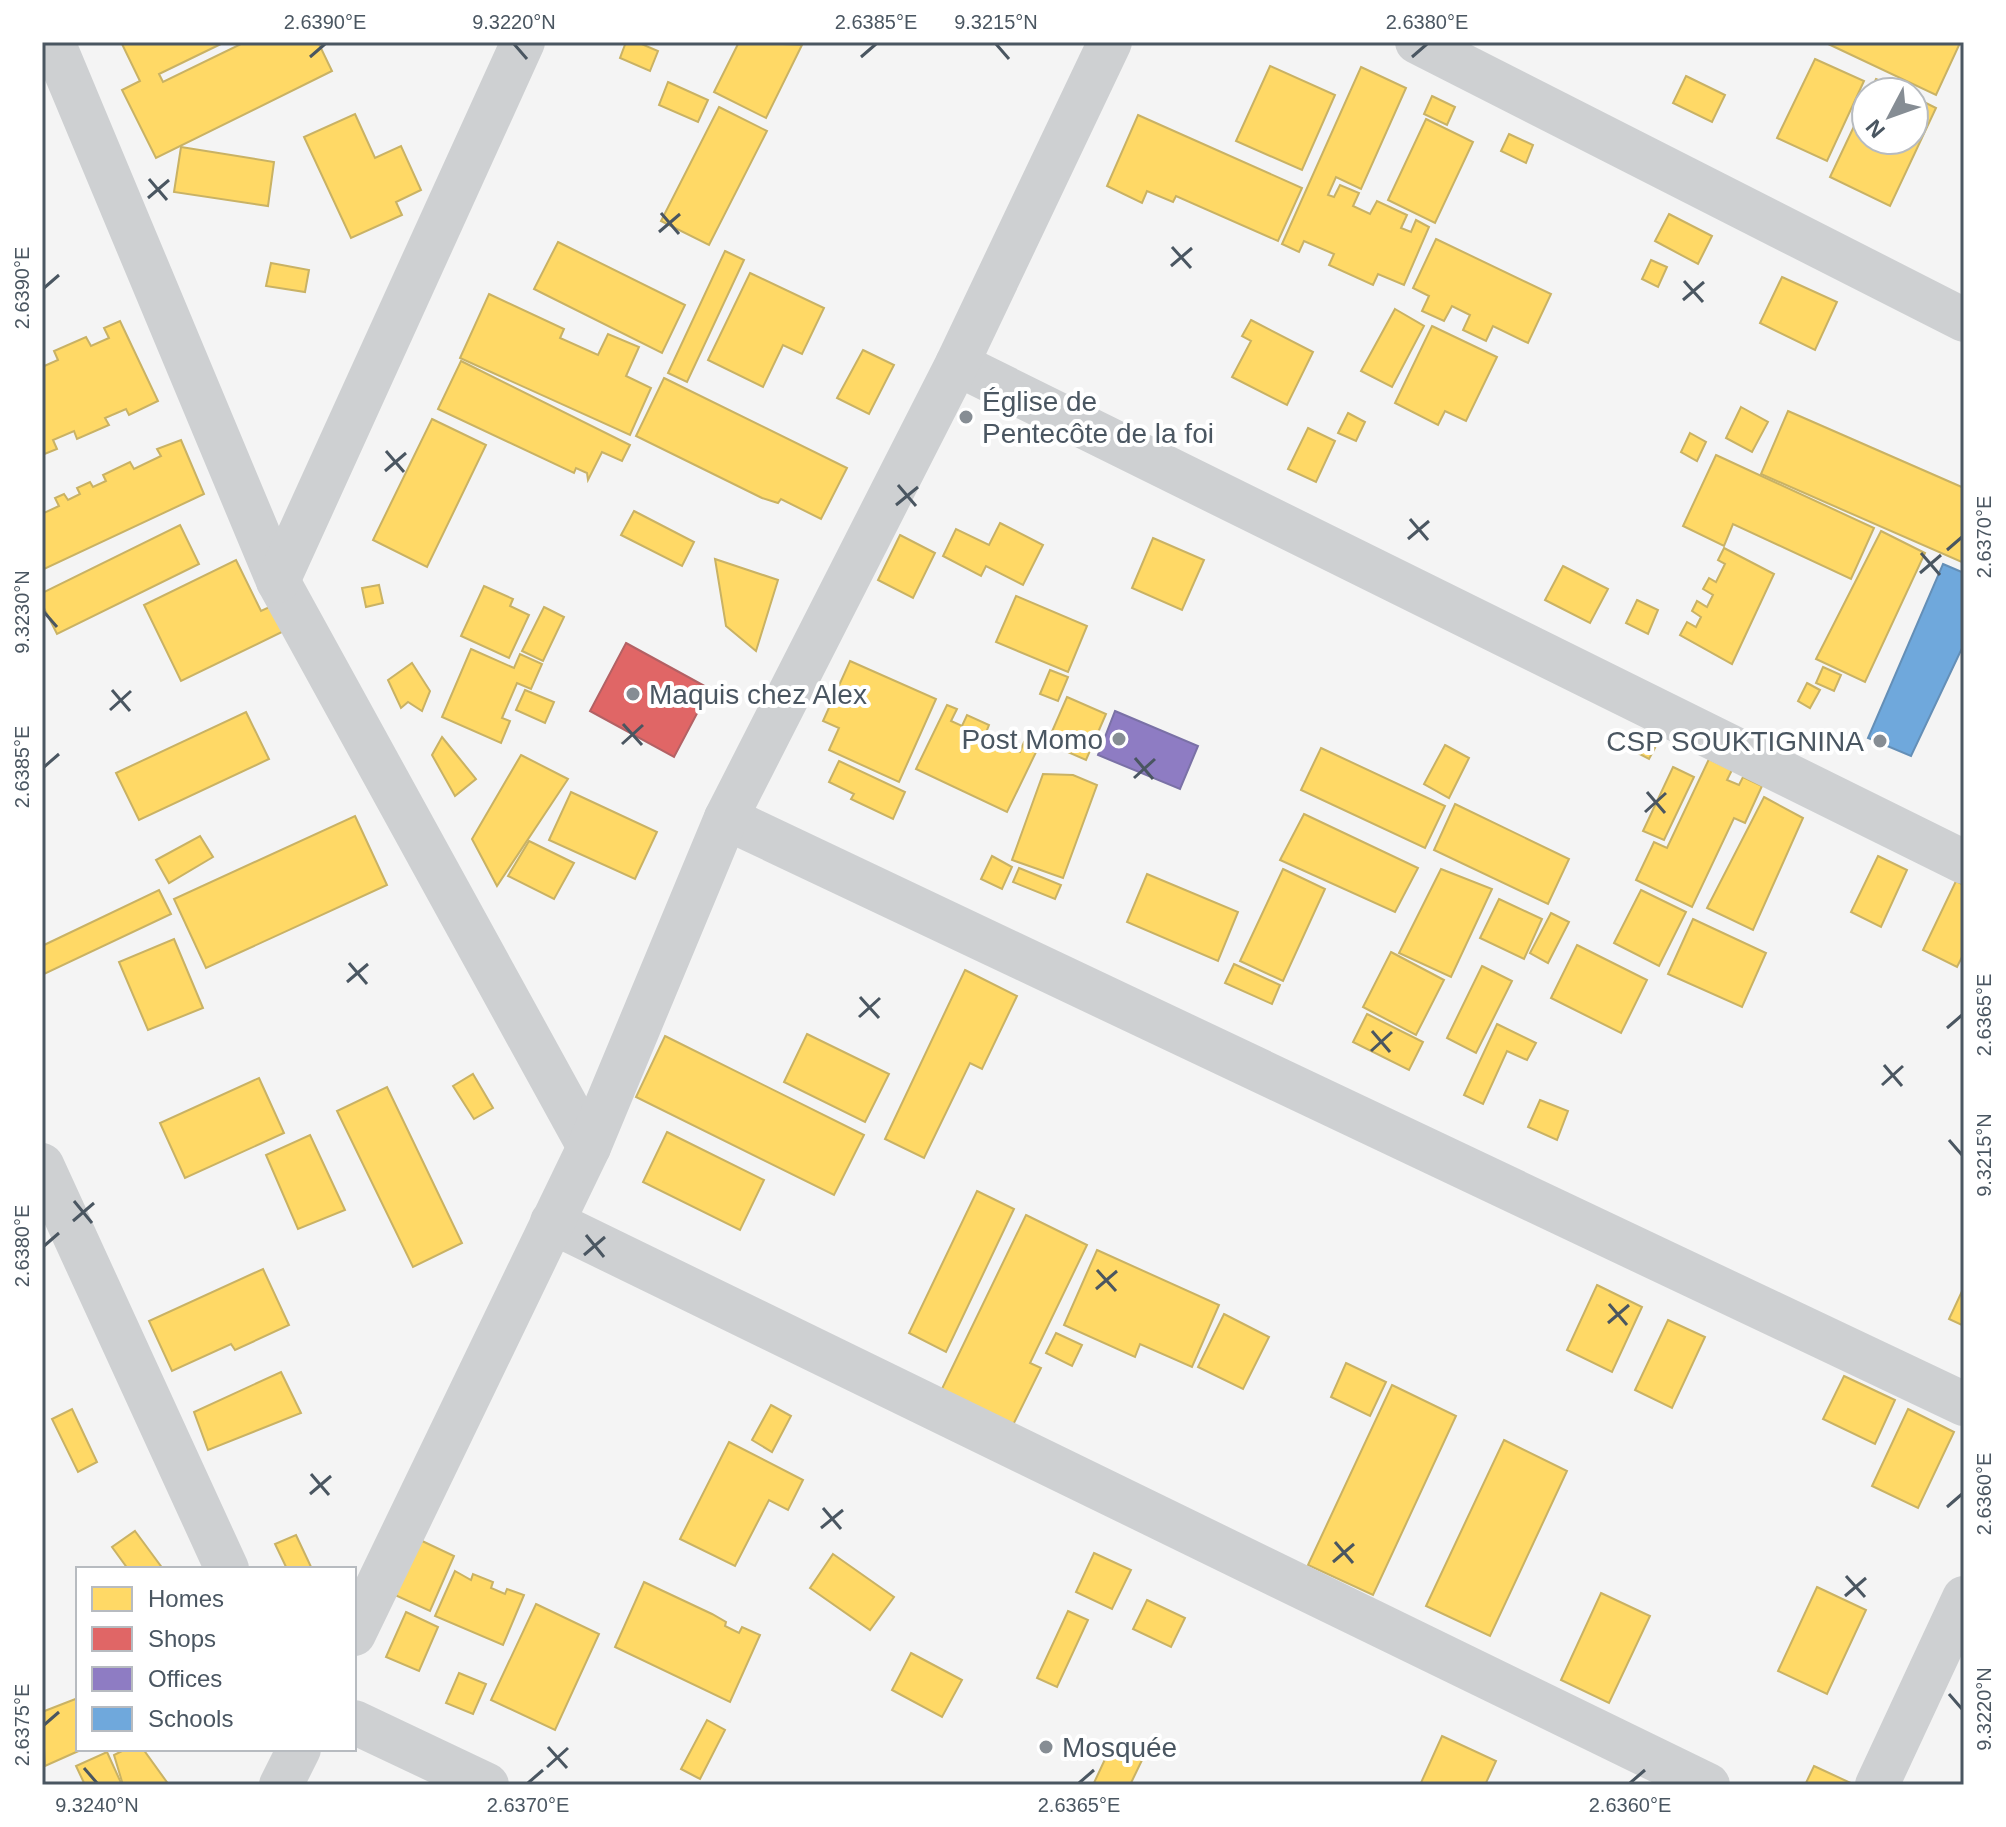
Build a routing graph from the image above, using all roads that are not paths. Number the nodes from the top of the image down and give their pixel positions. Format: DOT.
graph roads {
  1 [pos="53,42"];
  2 [pos="523,42"];
  3 [pos="1110,42"];
  4 [pos="1417,42"];
  5 [pos="1964,320"];
  6 [pos="957,364"];
  7 [pos="278,581"];
  8 [pos="726,818"];
  9 [pos="1964,862"];
  10 [pos="589,1147"];
  11 [pos="42,1165"];
  12 [pos="552,1222"];
  13 [pos="1964,1404"];
  14 [pos="226,1567"];
  15 [pos="1964,1598"];
  16 [pos="356,1630"];
  17 [pos="356,1723"];
  18 [pos="298,1751"];
  19 [pos="281,1785"];
  20 [pos="487,1785"];
  21 [pos="1708,1785"];
  22 [pos="1877,1785"];
  1 -- 7 [label="street"];
  2 -- 7 [label="street"];
  3 -- 6 [label="street"];
  4 -- 5 [label="street"];
  6 -- 8 [label="street"];
  6 -- 9 [label="street"];
  7 -- 10 [label="street"];
  8 -- 10 [label="street"];
  8 -- 13 [label="street"];
  10 -- 12 [label="street"];
  11 -- 14 [label="street"];
  12 -- 16 [label="street"];
  12 -- 21 [label="street"];
  15 -- 22 [label="street"];
  17 -- 20 [label="street"];
  18 -- 19 [label="street"];
}
